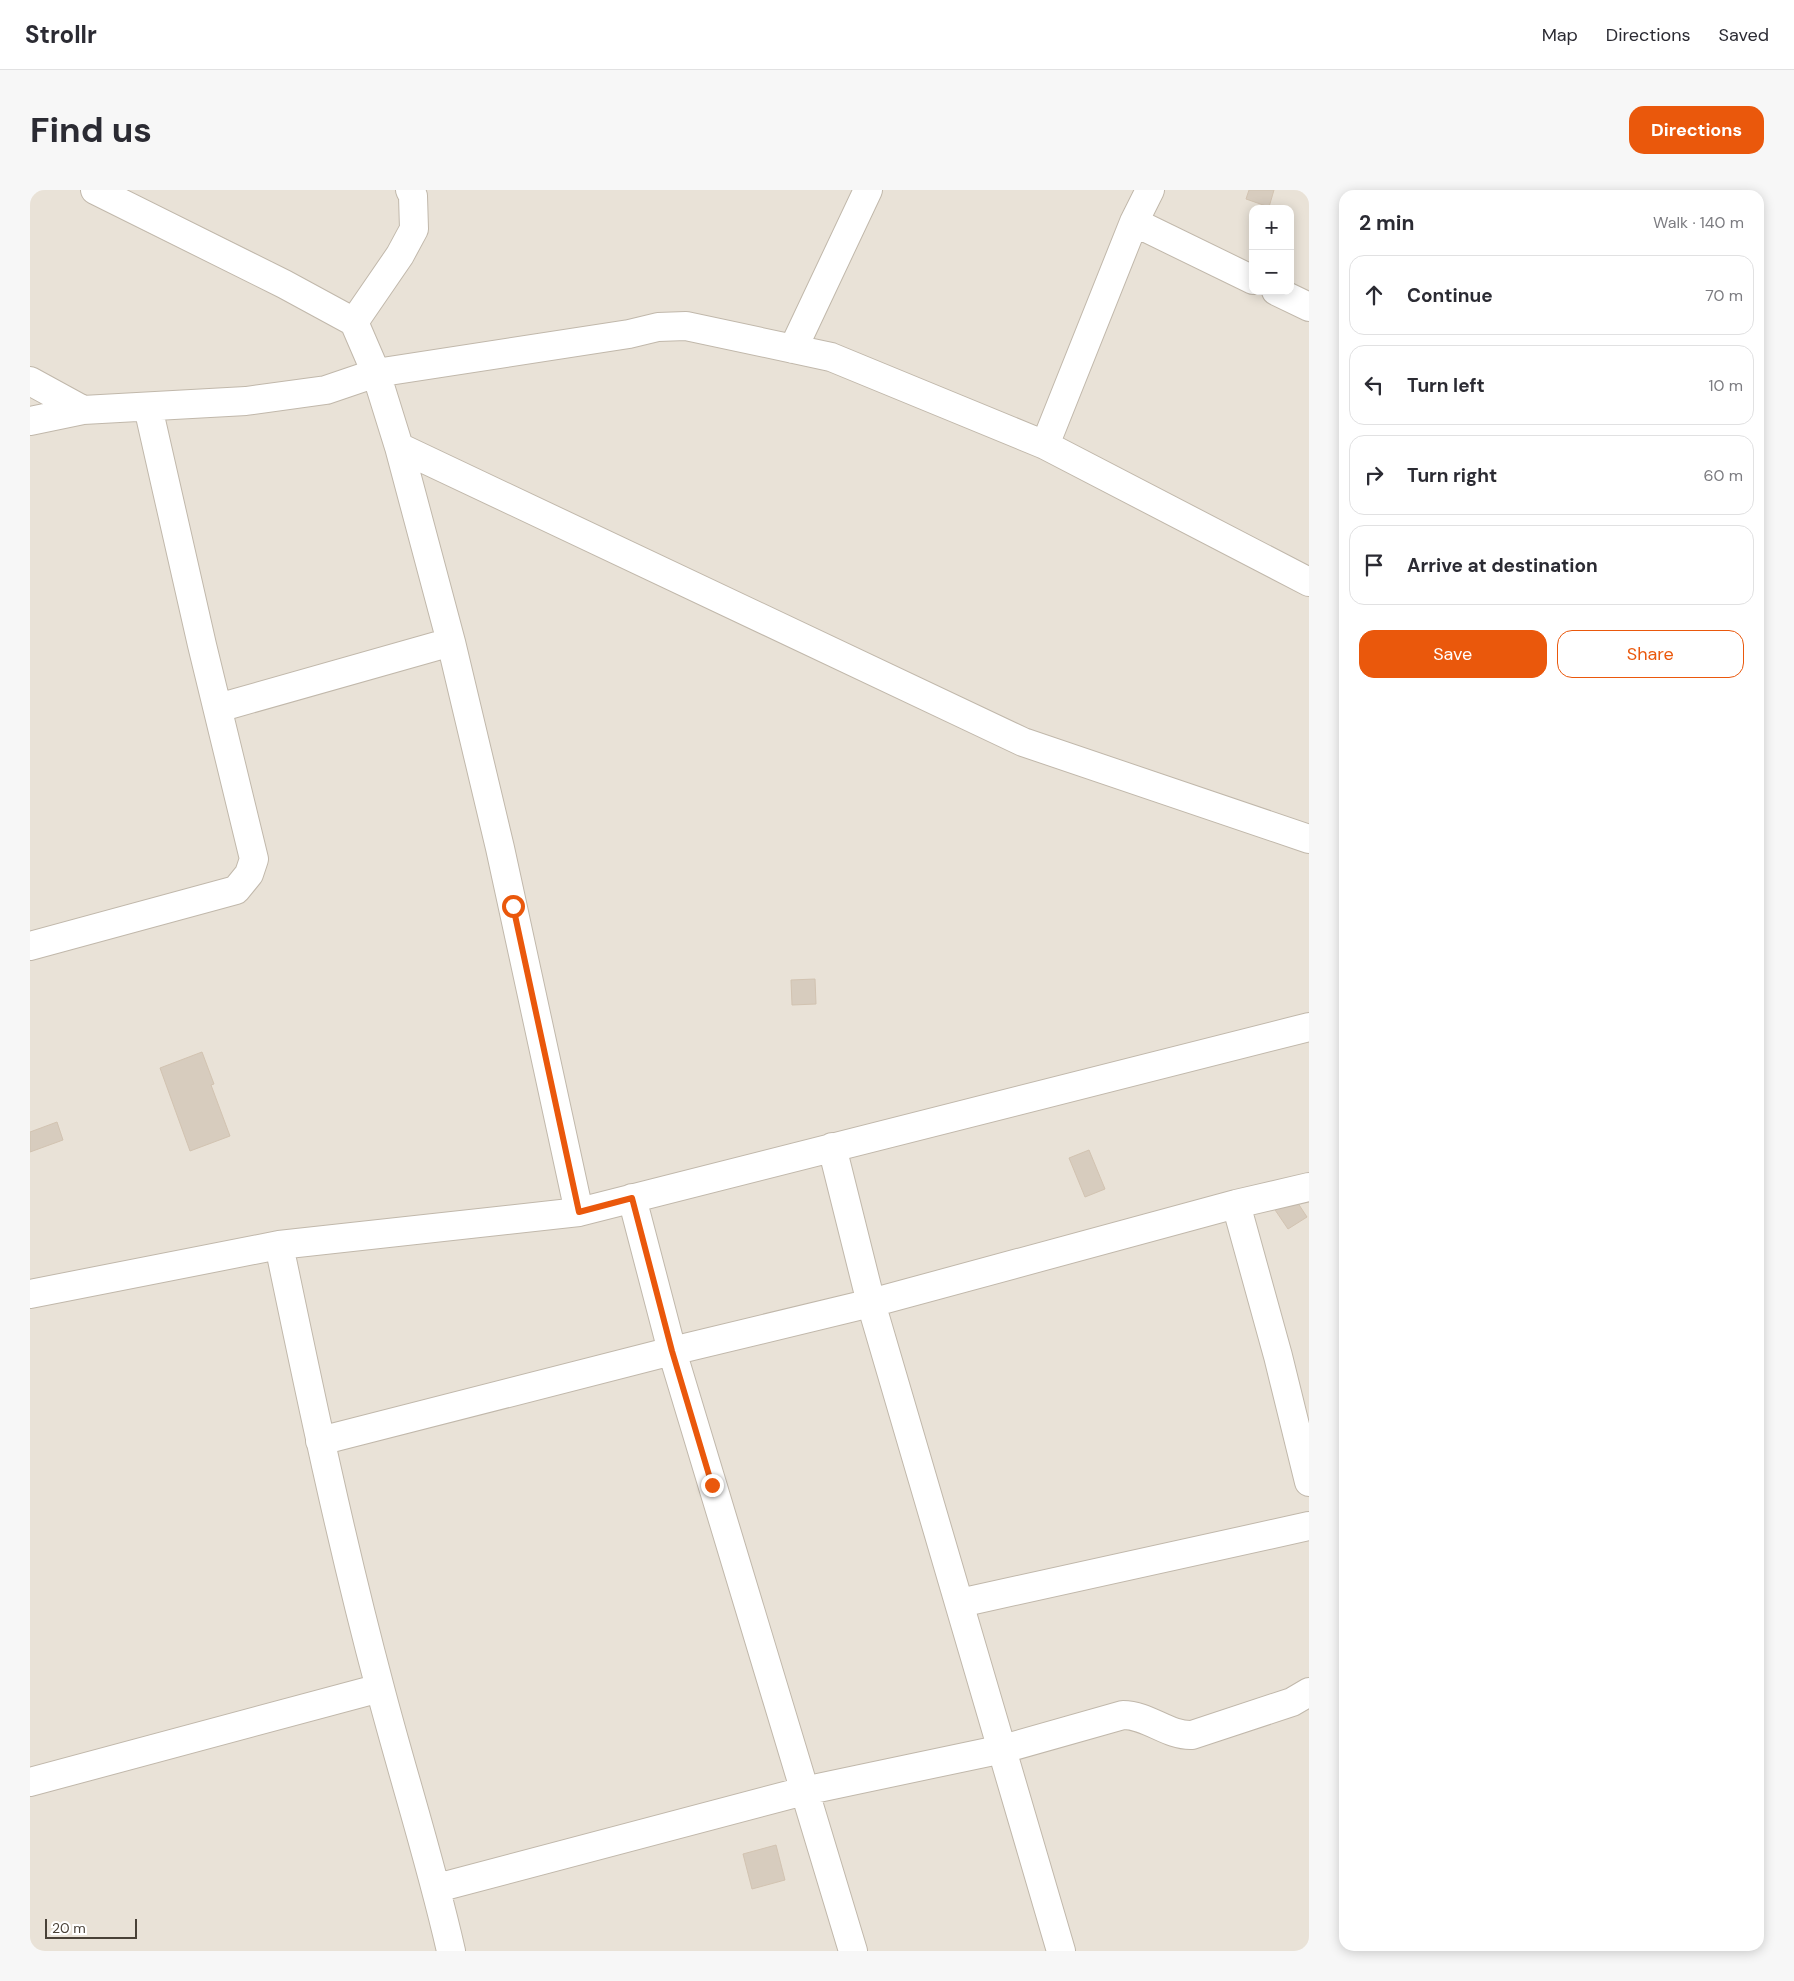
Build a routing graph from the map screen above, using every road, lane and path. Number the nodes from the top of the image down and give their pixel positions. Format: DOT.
graph roads {
  1 [pos="95,190"];
  2 [pos="410,190"];
  3 [pos="868,190"];
  4 [pos="1150,190"];
  5 [pos="1134,222"];
  6 [pos="1249,278"];
  7 [pos="1284,295"];
  8 [pos="1309,307"];
  9 [pos="354,322"];
  10 [pos="793,349"];
  11 [pos="376,373"];
  12 [pos="30,381"];
  13 [pos="148,407"];
  14 [pos="83,410"];
  15 [pos="30,421"];
  16 [pos="1045,445"];
  17 [pos="399,447"];
  18 [pos="1309,582"];
  19 [pos="451,642"];
  20 [pos="218,708"];
  21 [pos="1309,839"];
  22 [pos="30,946"];
  23 [pos="1309,1027"];
  24 [pos="832,1147"];
  25 [pos="1309,1187"];
  26 [pos="632,1198"];
  27 [pos="1236,1204"];
  28 [pos="579,1212"];
  29 [pos="280,1246"];
  30 [pos="30,1294"];
  31 [pos="871,1303"];
  32 [pos="672,1351"];
  33 [pos="320,1441"];
  34 [pos="1309,1482"];
  35 [pos="1309,1526"];
  36 [pos="960,1603"];
  37 [pos="380,1688"];
  38 [pos="1309,1692"];
  39 [pos="1003,1749"];
  40 [pos="30,1782"];
  41 [pos="804,1791"];
  42 [pos="437,1888"];
  43 [pos="452,1951"];
  44 [pos="853,1951"];
  45 [pos="1061,1951"];
  1 -- 9 [label="street"];
  2 -- 9 [label="street"];
  3 -- 10 [label="street"];
  4 -- 5 [label="street"];
  5 -- 6 [label="street"];
  5 -- 16 [label="street"];
  7 -- 8 [label="street"];
  9 -- 11 [label="street"];
  10 -- 11 [label="street"];
  10 -- 16 [label="street"];
  11 -- 13 [label="street"];
  11 -- 17 [label="street"];
  12 -- 14 [label="street"];
  13 -- 14 [label="street"];
  13 -- 20 [label="street"];
  14 -- 15 [label="street"];
  16 -- 18 [label="street"];
  17 -- 19 [label="street"];
  17 -- 21 [label="street"];
  19 -- 20 [label="street"];
  19 -- 28 [label="street"];
  20 -- 22 [label="street"];
  23 -- 24 [label="street"];
  24 -- 26 [label="street"];
  24 -- 31 [label="street"];
  25 -- 27 [label="street"];
  26 -- 28 [label="street"];
  26 -- 32 [label="street"];
  27 -- 31 [label="street"];
  27 -- 34 [label="street"];
  28 -- 29 [label="street"];
  29 -- 30 [label="street"];
  29 -- 33 [label="street"];
  31 -- 32 [label="street"];
  31 -- 36 [label="street"];
  32 -- 33 [label="street"];
  32 -- 41 [label="street"];
  33 -- 37 [label="street"];
  35 -- 36 [label="street"];
  36 -- 39 [label="street"];
  37 -- 40 [label="street"];
  37 -- 42 [label="street"];
  38 -- 39 [label="street"];
  39 -- 41 [label="street"];
  39 -- 45 [label="street"];
  41 -- 42 [label="street"];
  41 -- 44 [label="street"];
  42 -- 43 [label="street"];
}
